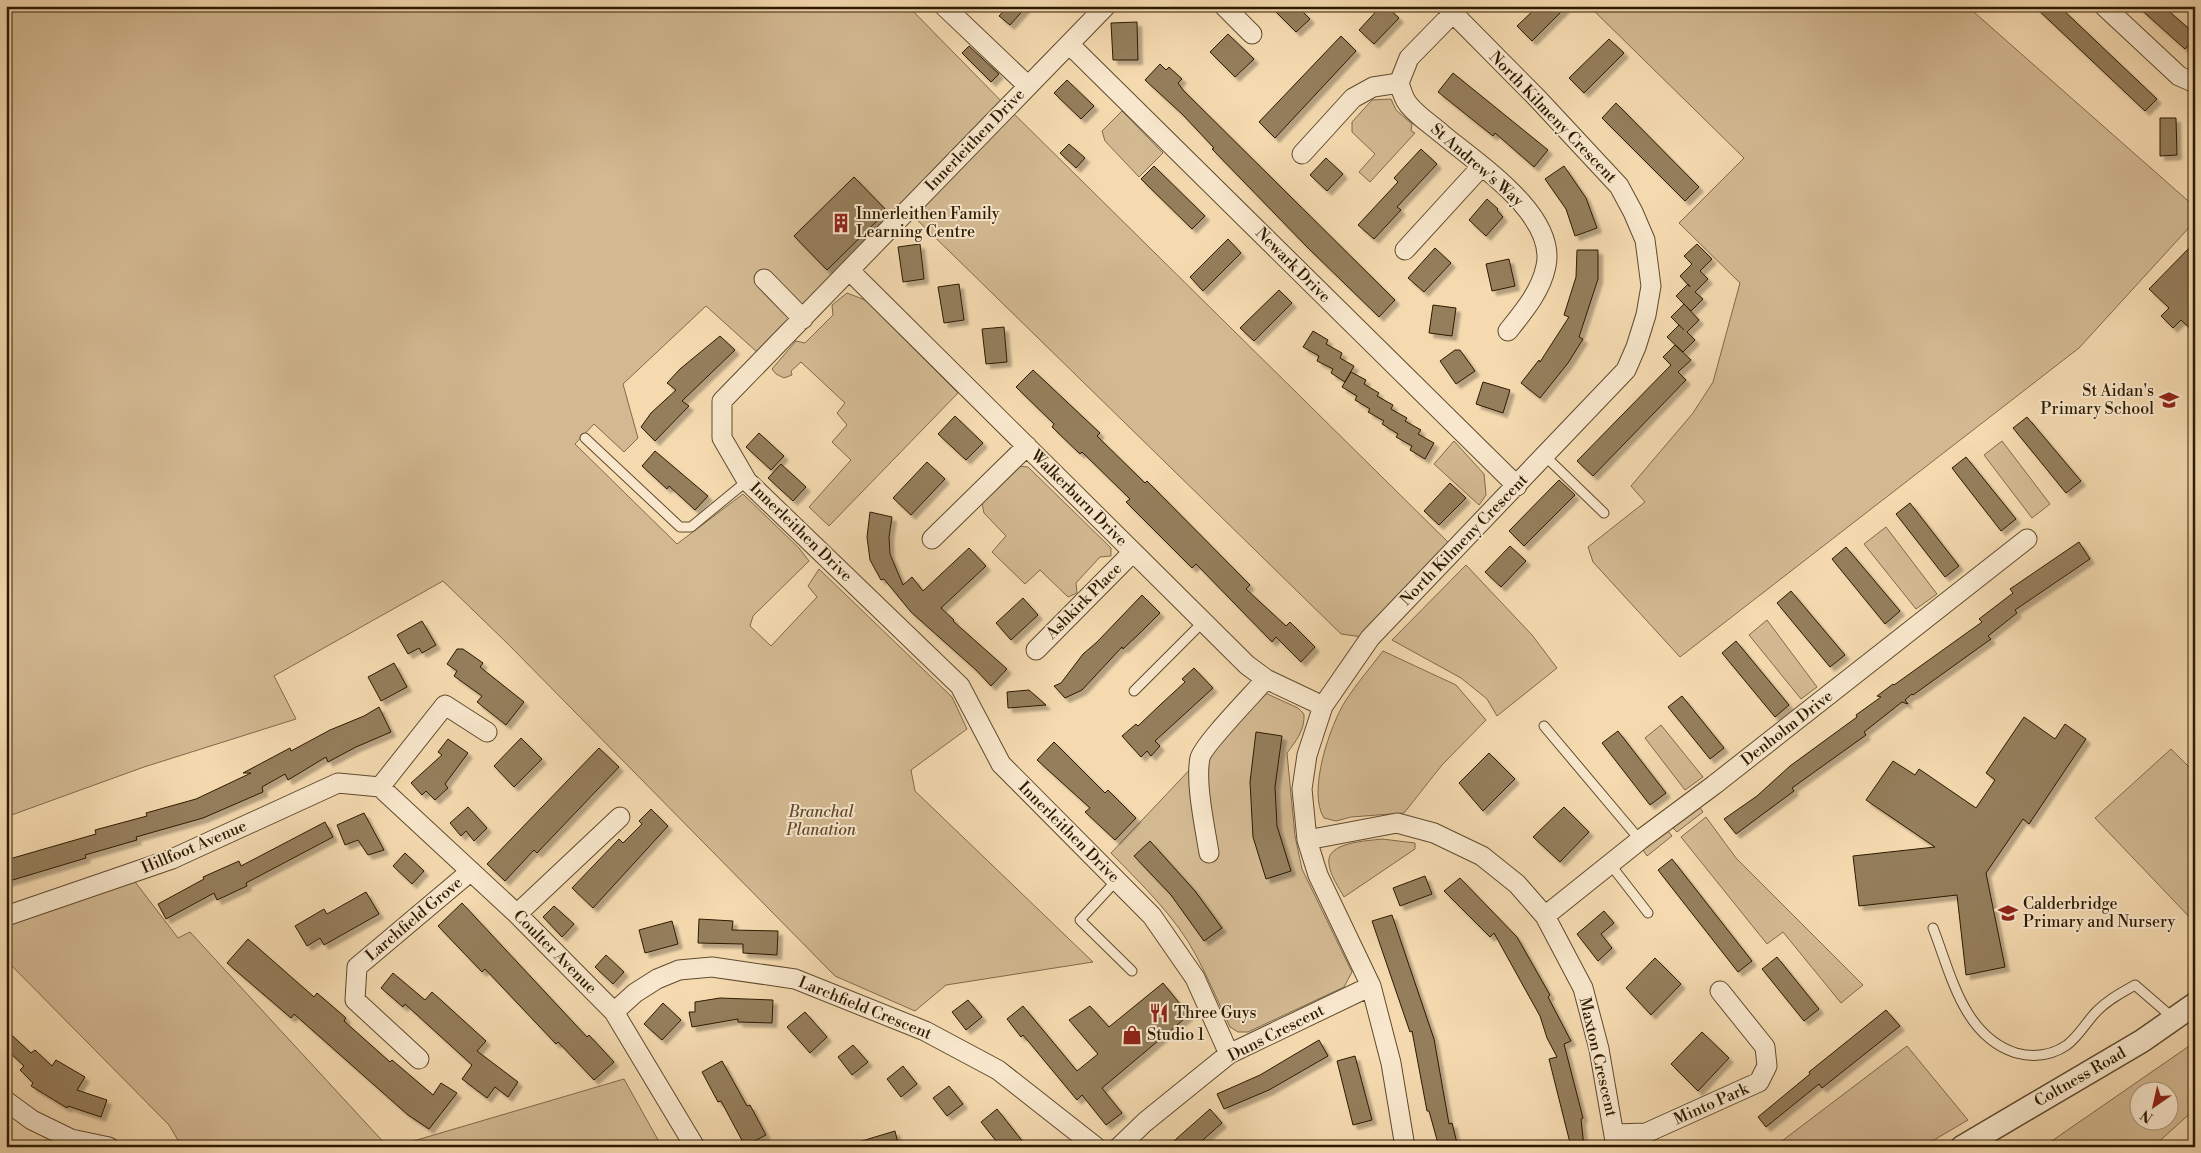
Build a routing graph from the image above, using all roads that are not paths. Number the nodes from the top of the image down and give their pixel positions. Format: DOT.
graph roads {
  1 [pos="944,6"];
  2 [pos="1106,6"];
  3 [pos="1224,6"];
  4 [pos="2104,6"];
  5 [pos="1449,10"];
  6 [pos="1252,34"];
  7 [pos="1069,44"];
  8 [pos="1399,83"];
  9 [pos="2195,83"];
  10 [pos="1028,86"];
  11 [pos="1302,154"];
  12 [pos="1481,167"];
  13 [pos="1405,250"];
  14 [pos="850,271"];
  15 [pos="764,280"];
  16 [pos="803,319"];
  17 [pos="1508,331"];
  18 [pos="585,438"];
  19 [pos="1027,446"];
  20 [pos="1545,456"];
  21 [pos="747,481"];
  22 [pos="1517,486"];
  23 [pos="1604,513"];
  24 [pos="932,539"];
  25 [pos="2027,539"];
  26 [pos="1133,552"];
  27 [pos="1203,622"];
  28 [pos="1036,650"];
  29 [pos="1266,679"];
  30 [pos="1134,691"];
  31 [pos="1322,706"];
  32 [pos="1544,726"];
  33 [pos="486,732"];
  34 [pos="380,787"];
  35 [pos="620,817"];
  36 [pos="1307,840"];
  37 [pos="1640,840"];
  38 [pos="1209,853"];
  39 [pos="1610,864"];
  40 [pos="471,871"];
  41 [pos="1116,880"];
  42 [pos="1648,912"];
  43 [pos="517,914"];
  44 [pos="6,916"];
  45 [pos="1545,916"];
  46 [pos="1933,928"];
  47 [pos="1132,971"];
  48 [pos="1371,986"];
  49 [pos="1720,991"];
  50 [pos="2195,1004"];
  51 [pos="614,1012"];
  52 [pos="2175,1020"];
  53 [pos="1229,1054"];
  54 [pos="419,1059"];
  55 [pos="6,1101"];
  56 [pos="1616,1140"];
  57 [pos="108,1147"];
  58 [pos="695,1147"];
  59 [pos="1096,1147"];
  60 [pos="1119,1147"];
  61 [pos="1405,1147"];
  62 [pos="1962,1147"];
  1 -- 10 [label="street"];
  2 -- 7 [label="street, Innerleithen Drive"];
  3 -- 6 [label="street"];
  4 -- 9 [label="street"];
  5 -- 8 [label="street"];
  5 -- 20 [label="street, North Kilmeny Crescent"];
  7 -- 10 [label="street, Innerleithen Drive"];
  7 -- 22 [label="street, Newark Drive"];
  8 -- 11 [label="street"];
  8 -- 12 [label="street, St Andrew's Way"];
  10 -- 14 [label="street, Innerleithen Drive"];
  12 -- 13 [label="street"];
  12 -- 17 [label="street, St Andrew's Way"];
  14 -- 16 [label="street, Innerleithen Drive"];
  14 -- 19 [label="street, Walkerburn Drive"];
  15 -- 16 [label="street"];
  16 -- 21 [label="street, Innerleithen Drive"];
  18 -- 21 [label="lane"];
  19 -- 24 [label="street"];
  19 -- 26 [label="street, Walkerburn Drive"];
  20 -- 22 [label="street, North Kilmeny Crescent"];
  20 -- 23 [label="lane"];
  21 -- 41 [label="street, Innerleithen Drive"];
  22 -- 31 [label="street, North Kilmeny Crescent"];
  25 -- 37 [label="street, Denholm Drive"];
  26 -- 27 [label="street, Walkerburn Drive"];
  26 -- 28 [label="street, Ashkirk Place"];
  27 -- 29 [label="street, Walkerburn Drive"];
  27 -- 30 [label="lane"];
  29 -- 31 [label="street, Walkerburn Drive"];
  29 -- 38 [label="street"];
  31 -- 36 [label="street, North Kilmeny Crescent"];
  32 -- 37 [label="lane"];
  33 -- 34 [label="street"];
  34 -- 40 [label="street, Coulter Avenue"];
  34 -- 44 [label="street, Hillfoot Avenue"];
  35 -- 43 [label="street"];
  36 -- 45 [label="street, Maxton Crescent"];
  36 -- 48 [label="street, North Kilmeny Crescent"];
  37 -- 39 [label="street, Denholm Drive"];
  39 -- 42 [label="lane"];
  39 -- 45 [label="street, Denholm Drive"];
  40 -- 43 [label="street, Coulter Avenue"];
  40 -- 54 [label="street, Larchfield Grove"];
  41 -- 47 [label="lane"];
  41 -- 53 [label="street, Innerleithen Drive"];
  43 -- 51 [label="street, Coulter Avenue"];
  45 -- 56 [label="street, Maxton Crescent"];
  46 -- 52 [label="lane"];
  48 -- 53 [label="street, Duns Crescent"];
  48 -- 61 [label="street, North Kilmeny Crescent"];
  49 -- 56 [label="street, Minto Park"];
  50 -- 52 [label="street, Coltness Road"];
  51 -- 58 [label="street, Coulter Avenue"];
  51 -- 59 [label="street, Larchfield Crescent"];
  52 -- 62 [label="street, Coltness Road"];
  53 -- 60 [label="street, Duns Crescent"];
  55 -- 57 [label="street"];
}
